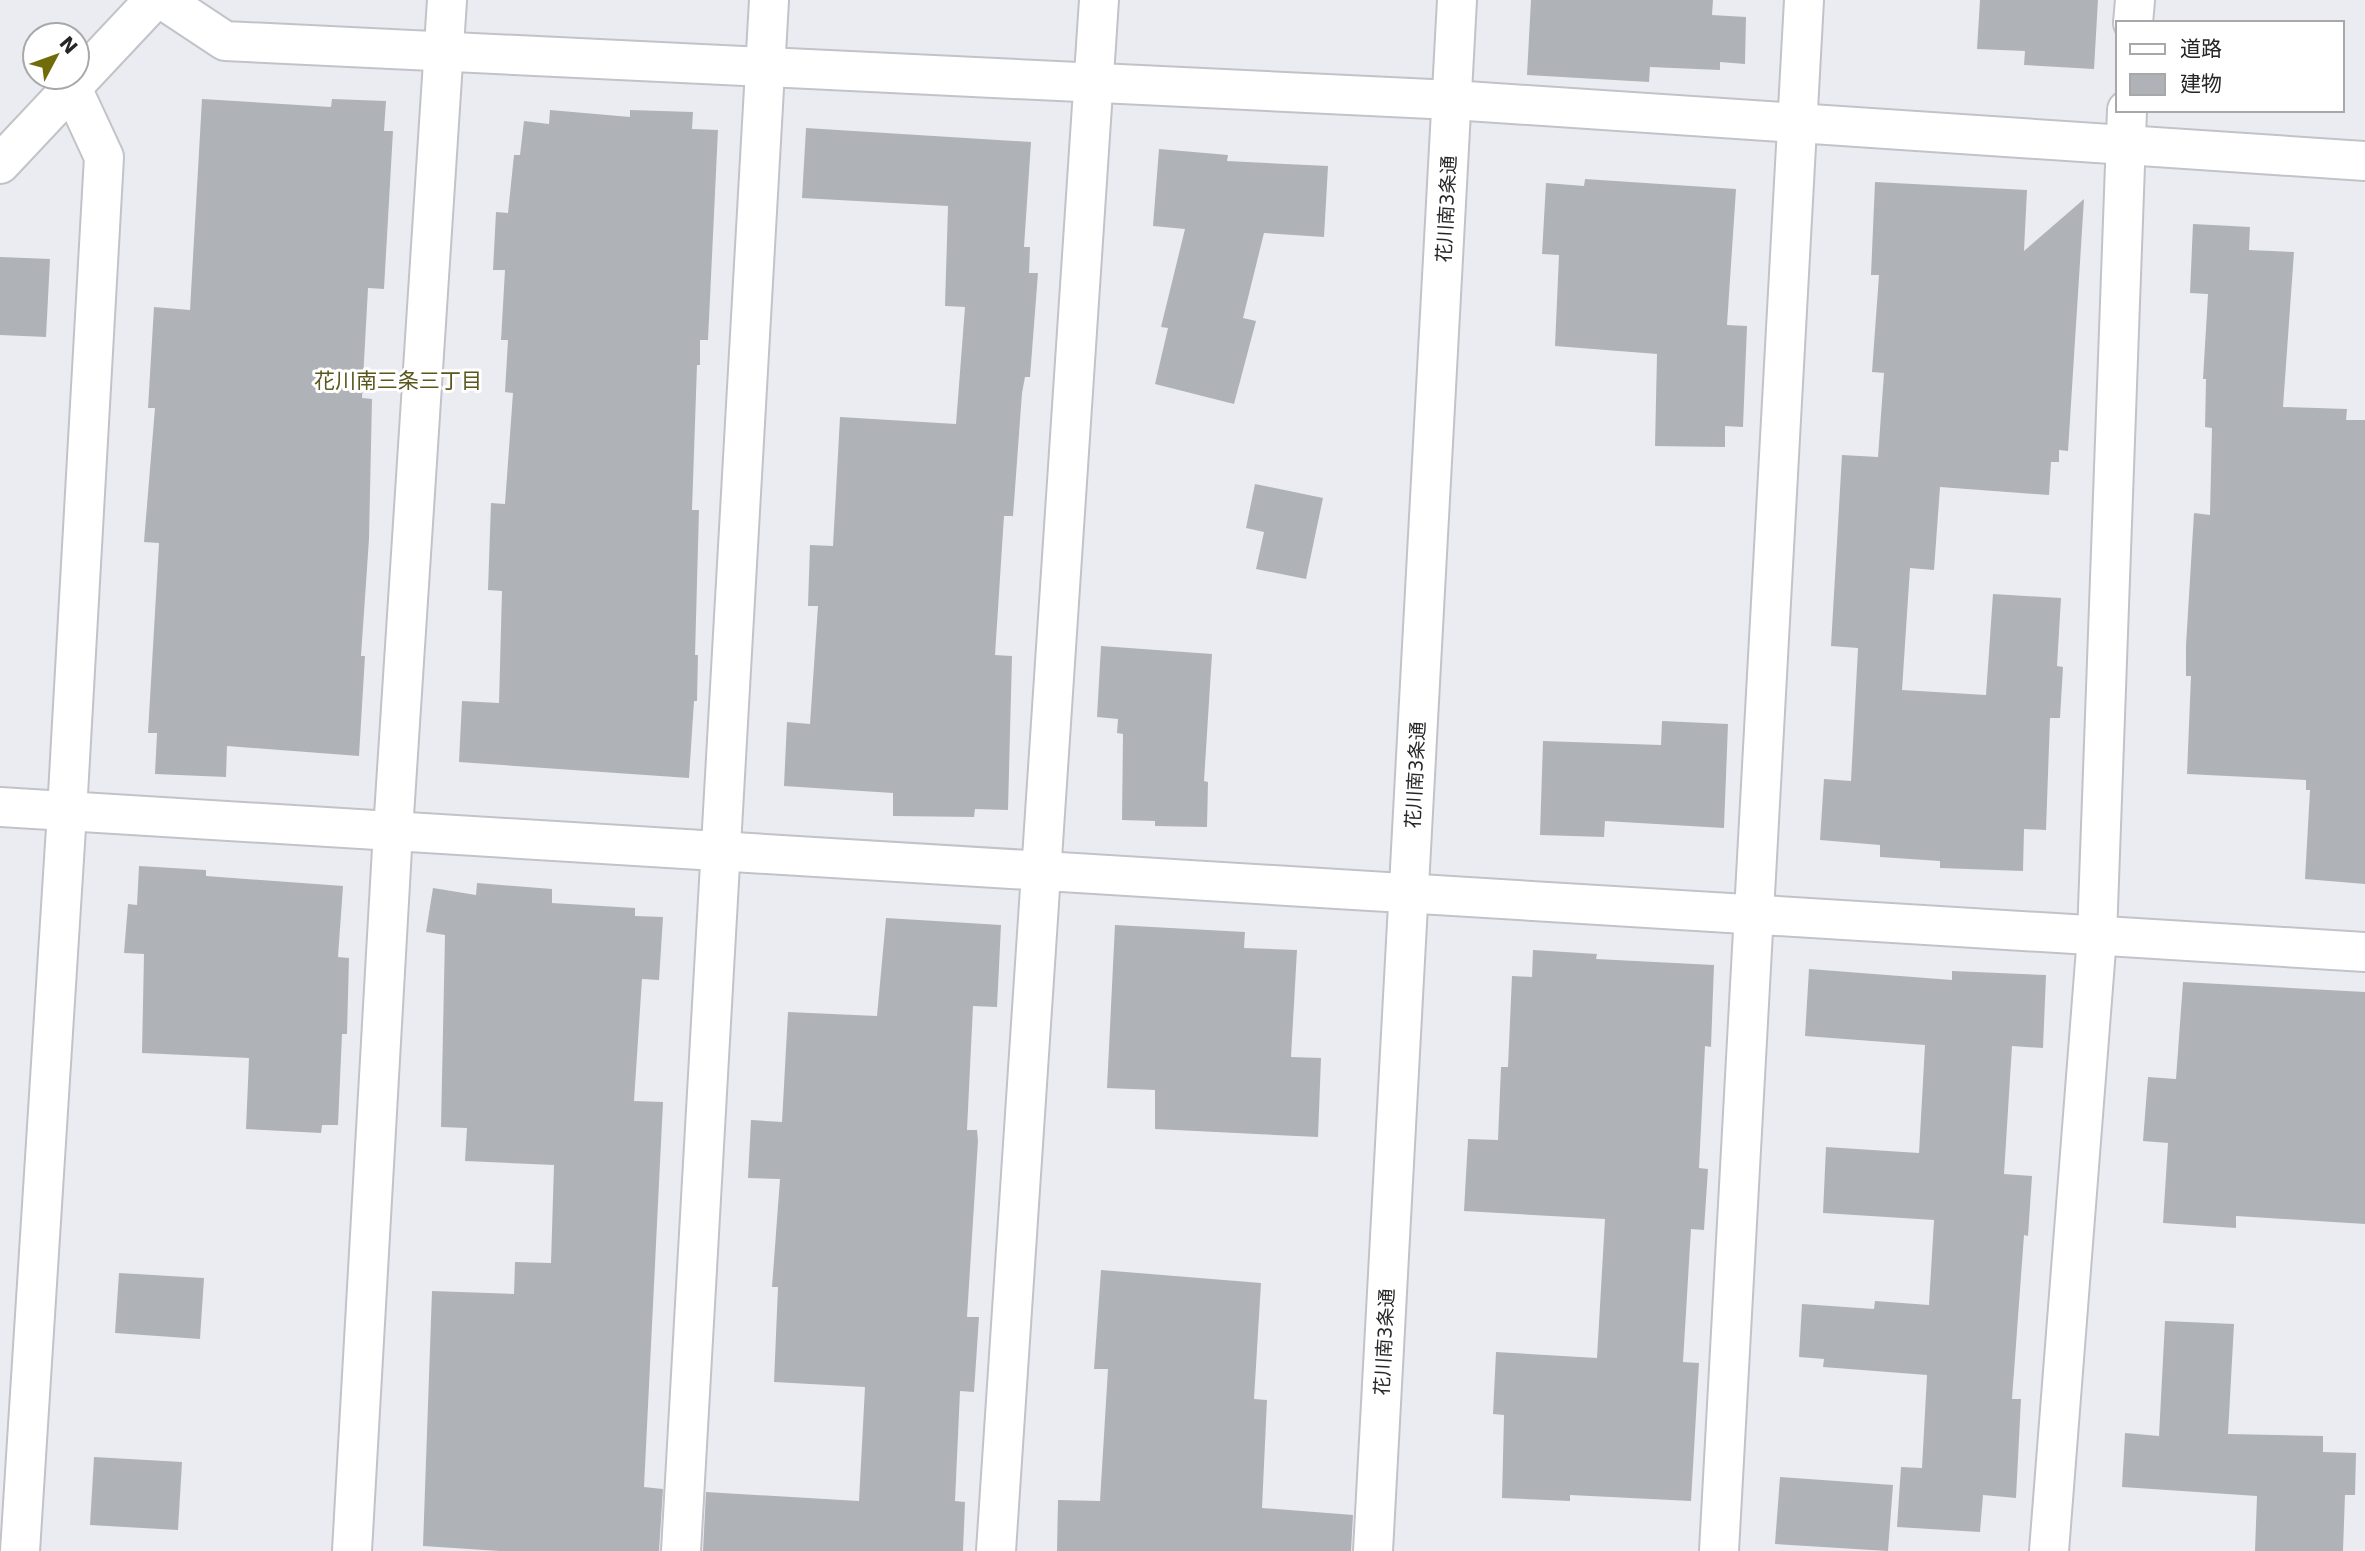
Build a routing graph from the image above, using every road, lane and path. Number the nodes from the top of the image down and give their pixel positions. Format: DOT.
graph roads {
  1 [pos="154,0"];
  2 [pos="163,0"];
  3 [pos="447,0"];
  4 [pos="769,0"];
  5 [pos="1099,0"];
  6 [pos="1457,0"];
  7 [pos="1804,0"];
  8 [pos="2135,0"];
  9 [pos="2133,21"];
  10 [pos="443,51"];
  11 [pos="766,66"];
  12 [pos="91,68"];
  13 [pos="1093,82"];
  14 [pos="69,91"];
  15 [pos="73,91"];
  16 [pos="1452,100"];
  17 [pos="1798,123"];
  18 [pos="2126,128"];
  19 [pos="2365,161"];
  20 [pos="0,164"];
  21 [pos="0,807"];
  22 [pos="67,812"];
  23 [pos="393,831"];
  24 [pos="721,852"];
  25 [pos="1043,872"];
  26 [pos="1408,894"];
  27 [pos="1754,915"];
  28 [pos="2097,936"];
  29 [pos="2365,953"];
  30 [pos="20,1551"];
  31 [pos="352,1551"];
  32 [pos="681,1551"];
  33 [pos="996,1551"];
  34 [pos="1373,1551"];
  35 [pos="1719,1551"];
  36 [pos="2049,1551"];
  1 -- 12 [label="street"];
  2 -- 10 [label="street"];
  3 -- 10 [label="street"];
  4 -- 11 [label="street"];
  5 -- 13 [label="street"];
  6 -- 16 [label="street, 花川南3条通"];
  7 -- 17 [label="street"];
  8 -- 9 [label="street"];
  10 -- 11 [label="street"];
  10 -- 23 [label="street"];
  11 -- 13 [label="street"];
  11 -- 24 [label="street"];
  13 -- 16 [label="street"];
  13 -- 25 [label="street"];
  14 -- 20 [label="street"];
  15 -- 22 [label="street"];
  16 -- 17 [label="street"];
  16 -- 26 [label="street, 花川南3条通"];
  17 -- 18 [label="street"];
  17 -- 27 [label="street"];
  18 -- 19 [label="street"];
  18 -- 28 [label="street"];
  21 -- 22 [label="street"];
  22 -- 23 [label="street"];
  22 -- 30 [label="street"];
  23 -- 24 [label="street"];
  23 -- 31 [label="street"];
  24 -- 25 [label="street"];
  24 -- 32 [label="street"];
  25 -- 26 [label="street"];
  25 -- 33 [label="street"];
  26 -- 27 [label="street"];
  26 -- 34 [label="street, 花川南3条通"];
  27 -- 28 [label="street"];
  27 -- 35 [label="street"];
  28 -- 29 [label="street"];
  28 -- 36 [label="street"];
}
